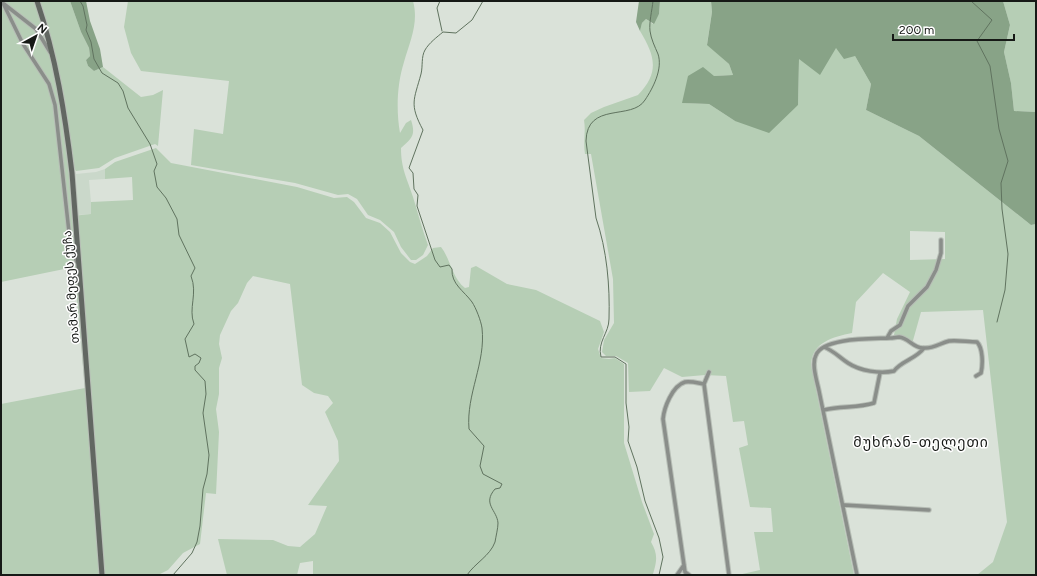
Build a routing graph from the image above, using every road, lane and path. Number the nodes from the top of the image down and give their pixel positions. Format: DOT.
graph roads {
  1 [pos="37,1"];
  2 [pos="1,2"];
  3 [pos="54,58"];
  4 [pos="941,240"];
  5 [pos="79,266"];
  6 [pos="888,338"];
  7 [pos="824,347"];
  8 [pos="924,348"];
  9 [pos="709,372"];
  10 [pos="880,373"];
  11 [pos="976,376"];
  12 [pos="704,384"];
  13 [pos="824,410"];
  14 [pos="844,505"];
  15 [pos="929,510"];
  16 [pos="684,564"];
  17 [pos="102,575"];
  18 [pos="677,575"];
  19 [pos="689,575"];
  20 [pos="729,575"];
  21 [pos="857,575"];
  1 -- 3 [label="street, თამარ მეფეს ქუჩა"];
  2 -- 3 [label="street"];
  2 -- 5 [label="street"];
  3 -- 5 [label="street, თამარ მეფეს ქუჩა"];
  4 -- 6 [label="street"];
  5 -- 17 [label="street, თამარ მეფეს ქუჩა"];
  6 -- 7 [label="street"];
  6 -- 8 [label="street"];
  7 -- 10 [label="street"];
  7 -- 13 [label="street"];
  8 -- 10 [label="street"];
  8 -- 11 [label="street"];
  9 -- 12 [label="street"];
  10 -- 13 [label="street"];
  12 -- 16 [label="street"];
  12 -- 20 [label="street"];
  13 -- 14 [label="street"];
  14 -- 15 [label="street"];
  14 -- 21 [label="street"];
  16 -- 18 [label="street"];
  16 -- 19 [label="street"];
}
